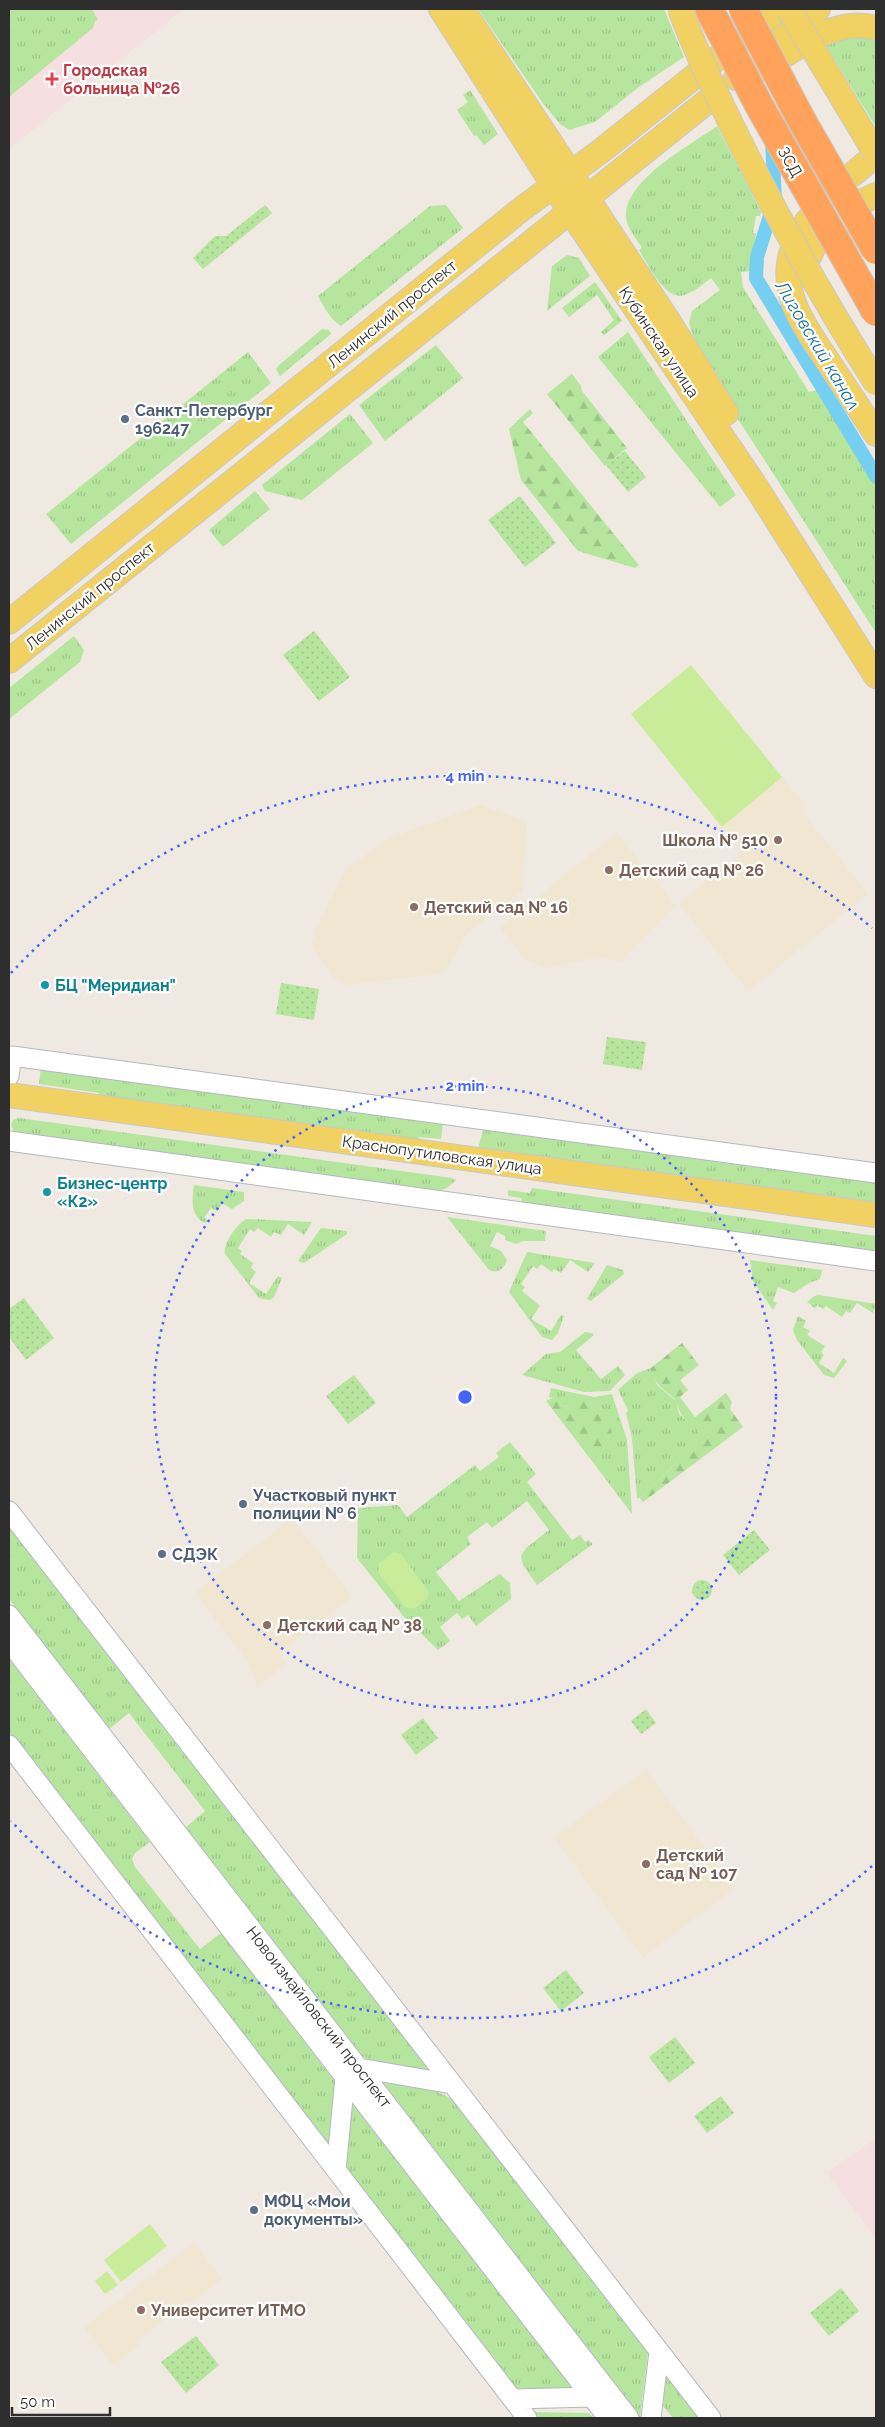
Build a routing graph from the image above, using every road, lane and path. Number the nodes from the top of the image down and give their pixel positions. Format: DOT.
graph roads {
  1 [pos="441,9"];
  2 [pos="462,9"];
  3 [pos="680,9"];
  4 [pos="709,9"];
  5 [pos="743,9"];
  6 [pos="779,9"];
  7 [pos="789,9"];
  8 [pos="818,9"];
  9 [pos="876,28"];
  10 [pos="709,100"];
  11 [pos="874,156"];
  12 [pos="853,174"];
  13 [pos="561,180"];
  14 [pos="578,205"];
  15 [pos="805,247"];
  16 [pos="876,250"];
  17 [pos="876,312"];
  18 [pos="876,383"];
  19 [pos="876,434"];
  20 [pos="9,622"];
  21 [pos="876,651"];
  22 [pos="9,661"];
  23 [pos="876,676"];
  24 [pos="9,1076"];
  25 [pos="9,1095"];
  26 [pos="9,1109"];
  27 [pos="9,1141"];
  28 [pos="876,1173"];
  29 [pos="876,1214"];
  30 [pos="876,1228"];
  31 [pos="876,1261"];
  32 [pos="9,1511"];
  33 [pos="9,1615"];
  34 [pos="9,1642"];
  35 [pos="9,1745"];
  36 [pos="352,2073"];
  37 [pos="452,2084"];
  38 [pos="336,2170"];
  39 [pos="659,2352"];
  40 [pos="599,2392"];
  41 [pos="513,2399"];
  42 [pos="527,2418"];
  43 [pos="608,2418"];
  44 [pos="630,2418"];
  45 [pos="651,2418"];
  46 [pos="710,2418"];
  1 -- 13 [label="main road, Кубинская улица"];
  2 -- 13 [label="main road, Кубинская улица"];
  3 -- 18 [label="main road, bridge"];
  4 -- 17 [label="highway, ЗСД, bridge"];
  5 -- 16 [label="highway, ЗСД, bridge"];
  6 -- 13 [label="main road, Ленинский проспект"];
  7 -- 11 [label="main road, bridge"];
  8 -- 9 [label="main road"];
  10 -- 14 [label="main road, Ленинский проспект"];
  11 -- 12 [label="main road"];
  13 -- 14 [label="main road, Кубинская улица"];
  13 -- 20 [label="main road, Ленинский проспект"];
  14 -- 21 [label="main road, Кубинская улица"];
  14 -- 22 [label="main road, Ленинский проспект"];
  14 -- 23 [label="main road, Кубинская улица"];
  15 -- 19 [label="main road"];
  24 -- 28 [label="street"];
  25 -- 29 [label="main road, Краснопутиловская улица"];
  26 -- 30 [label="main road, Краснопутиловская улица"];
  27 -- 31 [label="street"];
  32 -- 37 [label="street"];
  33 -- 36 [label="street, Новоизмайловский проспект"];
  34 -- 36 [label="street, Новоизмайловский проспект"];
  35 -- 38 [label="street"];
  36 -- 37 [label="street"];
  36 -- 38 [label="street"];
  36 -- 40 [label="street, Новоизмайловский проспект"];
  37 -- 39 [label="street"];
  38 -- 41 [label="street"];
  39 -- 45 [label="street"];
  39 -- 46 [label="street"];
  40 -- 41 [label="street"];
  40 -- 43 [label="street, Новоизмайловский проспект"];
  40 -- 44 [label="street, Новоизмайловский проспект"];
  41 -- 42 [label="street"];
}
